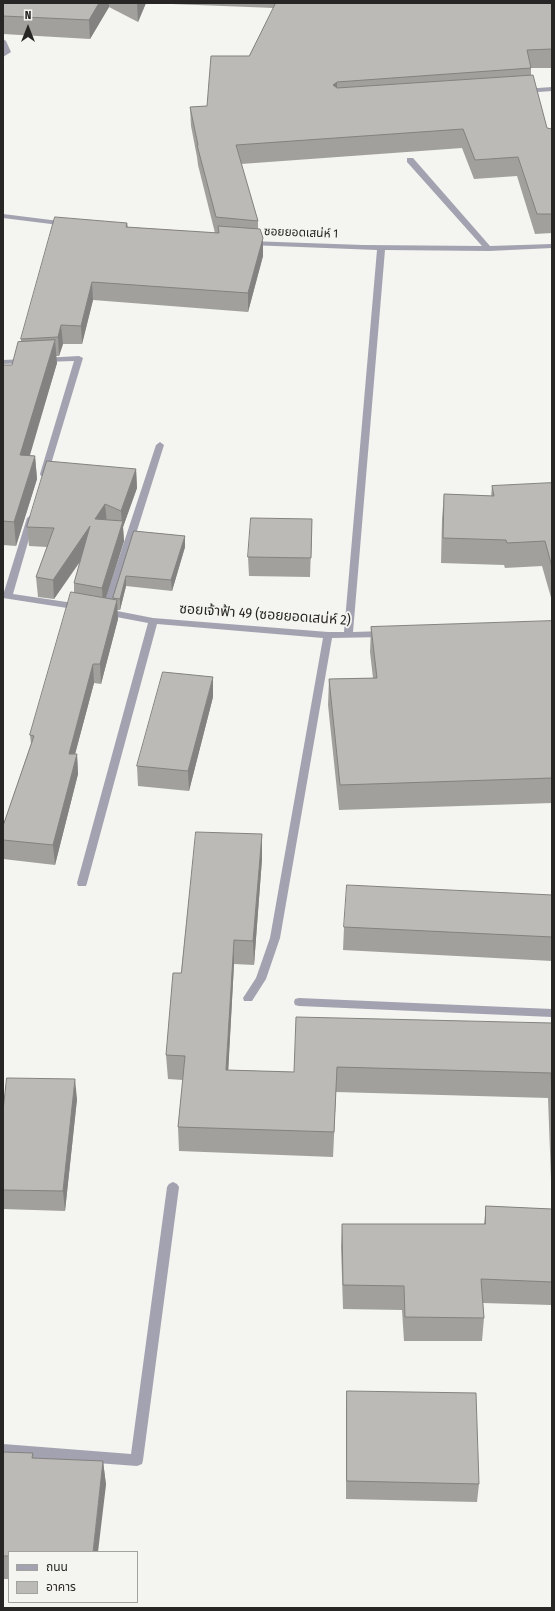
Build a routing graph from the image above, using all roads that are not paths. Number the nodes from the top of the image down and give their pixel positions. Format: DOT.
graph roads {
  1 [pos="3,40"];
  2 [pos="3,55"];
  3 [pos="552,89"];
  4 [pos="520,91"];
  5 [pos="410,160"];
  6 [pos="3,216"];
  7 [pos="72,225"];
  8 [pos="245,243"];
  9 [pos="552,246"];
  10 [pos="381,248"];
  11 [pos="489,248"];
  12 [pos="3,362"];
  13 [pos="160,445"];
  14 [pos="42,480"];
  15 [pos="33,511"];
  16 [pos="5,595"];
  17 [pos="99,610"];
  18 [pos="153,622"];
  19 [pos="393,634"];
  20 [pos="328,635"];
  21 [pos="348,635"];
  22 [pos="82,883"];
  23 [pos="248,998"];
  24 [pos="299,1002"];
  25 [pos="552,1013"];
  26 [pos="173,1187"];
  27 [pos="3,1450"];
  1 -- 2 [label="street"];
  3 -- 4 [label="street"];
  5 -- 11 [label="street"];
  6 -- 7 [label="street"];
  8 -- 10 [label="street, ซอยยอดเสน่ห์ 1"];
  9 -- 11 [label="street, ซอยยอดเสน่ห์ 1"];
  10 -- 11 [label="street, ซอยยอดเสน่ห์ 1"];
  10 -- 21 [label="street"];
  12 -- 14 [label="street"];
  13 -- 17 [label="street"];
  15 -- 16 [label="street"];
  16 -- 17 [label="street, ซอยเจ้าฟ้า 49 (ซอยยอดเสน่ห์ 2)"];
  17 -- 18 [label="street, ซอยเจ้าฟ้า 49 (ซอยยอดเสน่ห์ 2)"];
  18 -- 20 [label="street, ซอยเจ้าฟ้า 49 (ซอยยอดเสน่ห์ 2)"];
  18 -- 22 [label="street"];
  19 -- 21 [label="street, ซอยเจ้าฟ้า 49 (ซอยยอดเสน่ห์ 2)"];
  20 -- 21 [label="street, ซอยเจ้าฟ้า 49 (ซอยยอดเสน่ห์ 2)"];
  20 -- 23 [label="street"];
  24 -- 25 [label="street"];
  26 -- 27 [label="street"];
}
